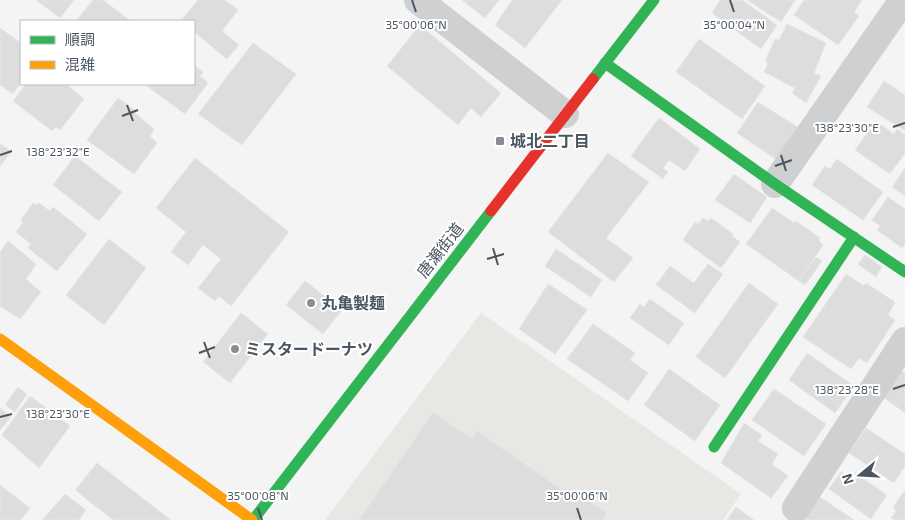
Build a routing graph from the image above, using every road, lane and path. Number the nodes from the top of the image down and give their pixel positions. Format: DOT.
graph roads {
  1 [pos="418,0"];
  2 [pos="654,0"];
  3 [pos="903,0"];
  4 [pos="605,62"];
  5 [pos="565,114"];
  6 [pos="775,184"];
  7 [pos="854,237"];
  8 [pos="905,272"];
  9 [pos="0,338"];
  10 [pos="905,341"];
  11 [pos="714,447"];
  12 [pos="796,508"];
  13 [pos="253,520"];
  1 -- 5 [label="street"];
  2 -- 4 [label="street, 唐瀬街道"];
  3 -- 6 [label="street"];
  4 -- 5 [label="street, 唐瀬街道"];
  4 -- 6 [label="street"];
  5 -- 13 [label="street, 唐瀬街道"];
  6 -- 7 [label="street"];
  7 -- 8 [label="street"];
  7 -- 11 [label="street"];
  9 -- 13 [label="street"];
  10 -- 12 [label="street"];
}
